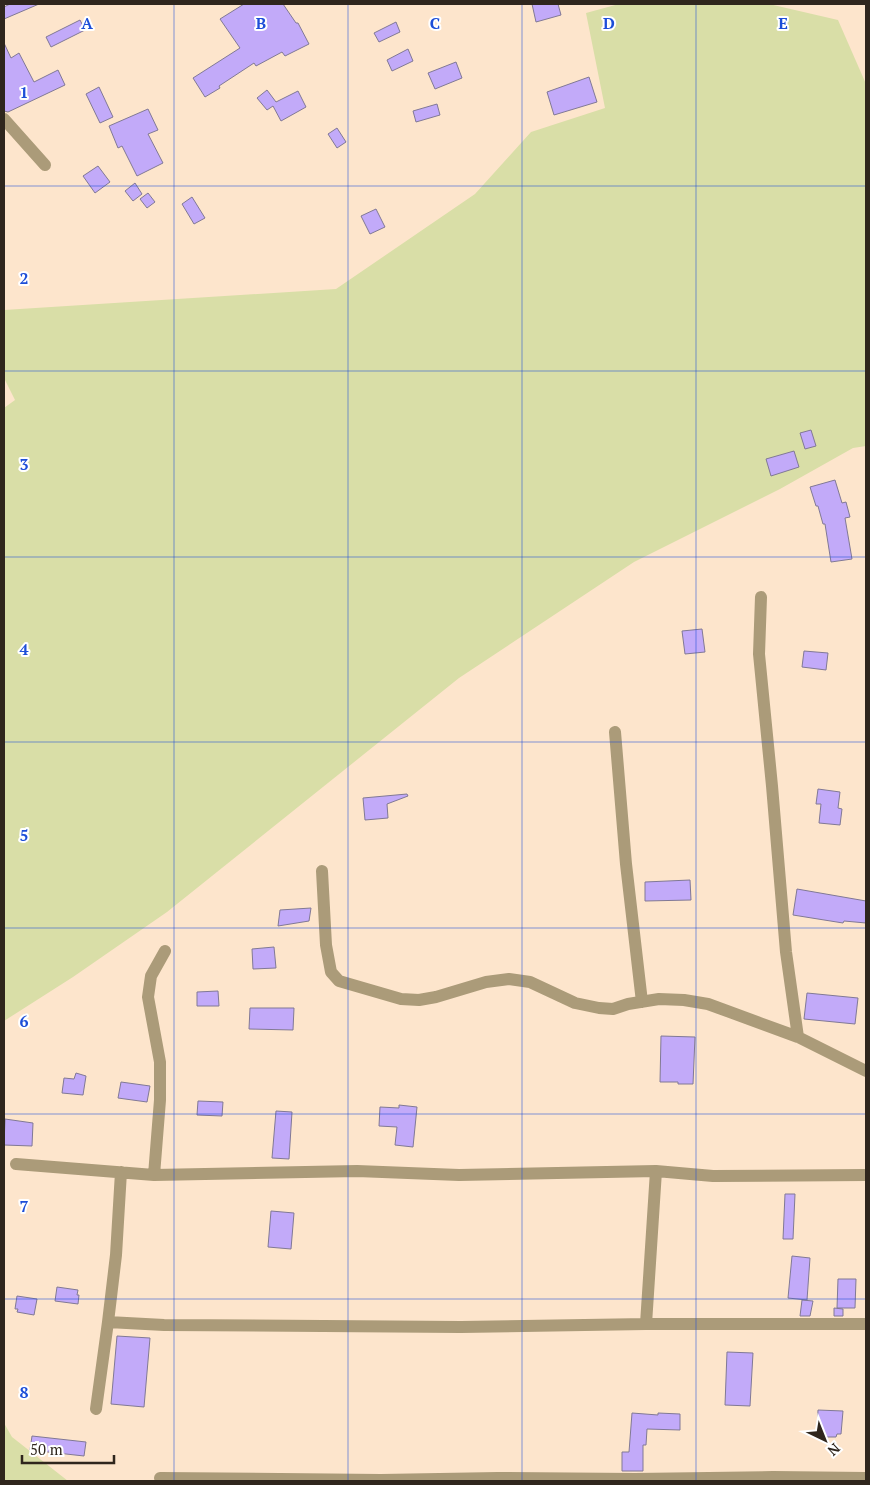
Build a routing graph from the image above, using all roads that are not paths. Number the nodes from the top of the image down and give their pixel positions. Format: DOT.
graph roads {
  1 [pos="4,119"];
  2 [pos="45,165"];
  3 [pos="761,597"];
  4 [pos="615,732"];
  5 [pos="322,871"];
  6 [pos="165,951"];
  7 [pos="642,1002"];
  8 [pos="798,1037"];
  9 [pos="866,1071"];
  10 [pos="16,1164"];
  11 [pos="656,1171"];
  12 [pos="120,1172"];
  13 [pos="154,1175"];
  14 [pos="866,1175"];
  15 [pos="108,1322"];
  16 [pos="646,1324"];
  17 [pos="866,1324"];
  18 [pos="96,1409"];
  19 [pos="160,1478"];
  20 [pos="866,1478"];
  21 [pos="321,1480"];
  22 [pos="485,1480"];
  23 [pos="635,1480"];
  1 -- 2 [label="street"];
  3 -- 8 [label="street"];
  4 -- 7 [label="street"];
  5 -- 7 [label="street"];
  6 -- 13 [label="street"];
  7 -- 8 [label="street"];
  8 -- 9 [label="street"];
  10 -- 12 [label="street"];
  11 -- 13 [label="street"];
  11 -- 14 [label="street"];
  11 -- 16 [label="street"];
  12 -- 13 [label="street"];
  12 -- 15 [label="street"];
  15 -- 16 [label="street"];
  15 -- 18 [label="street"];
  16 -- 17 [label="street"];
  19 -- 21 [label="street"];
  20 -- 23 [label="street"];
  21 -- 22 [label="street"];
  22 -- 23 [label="street"];
}
